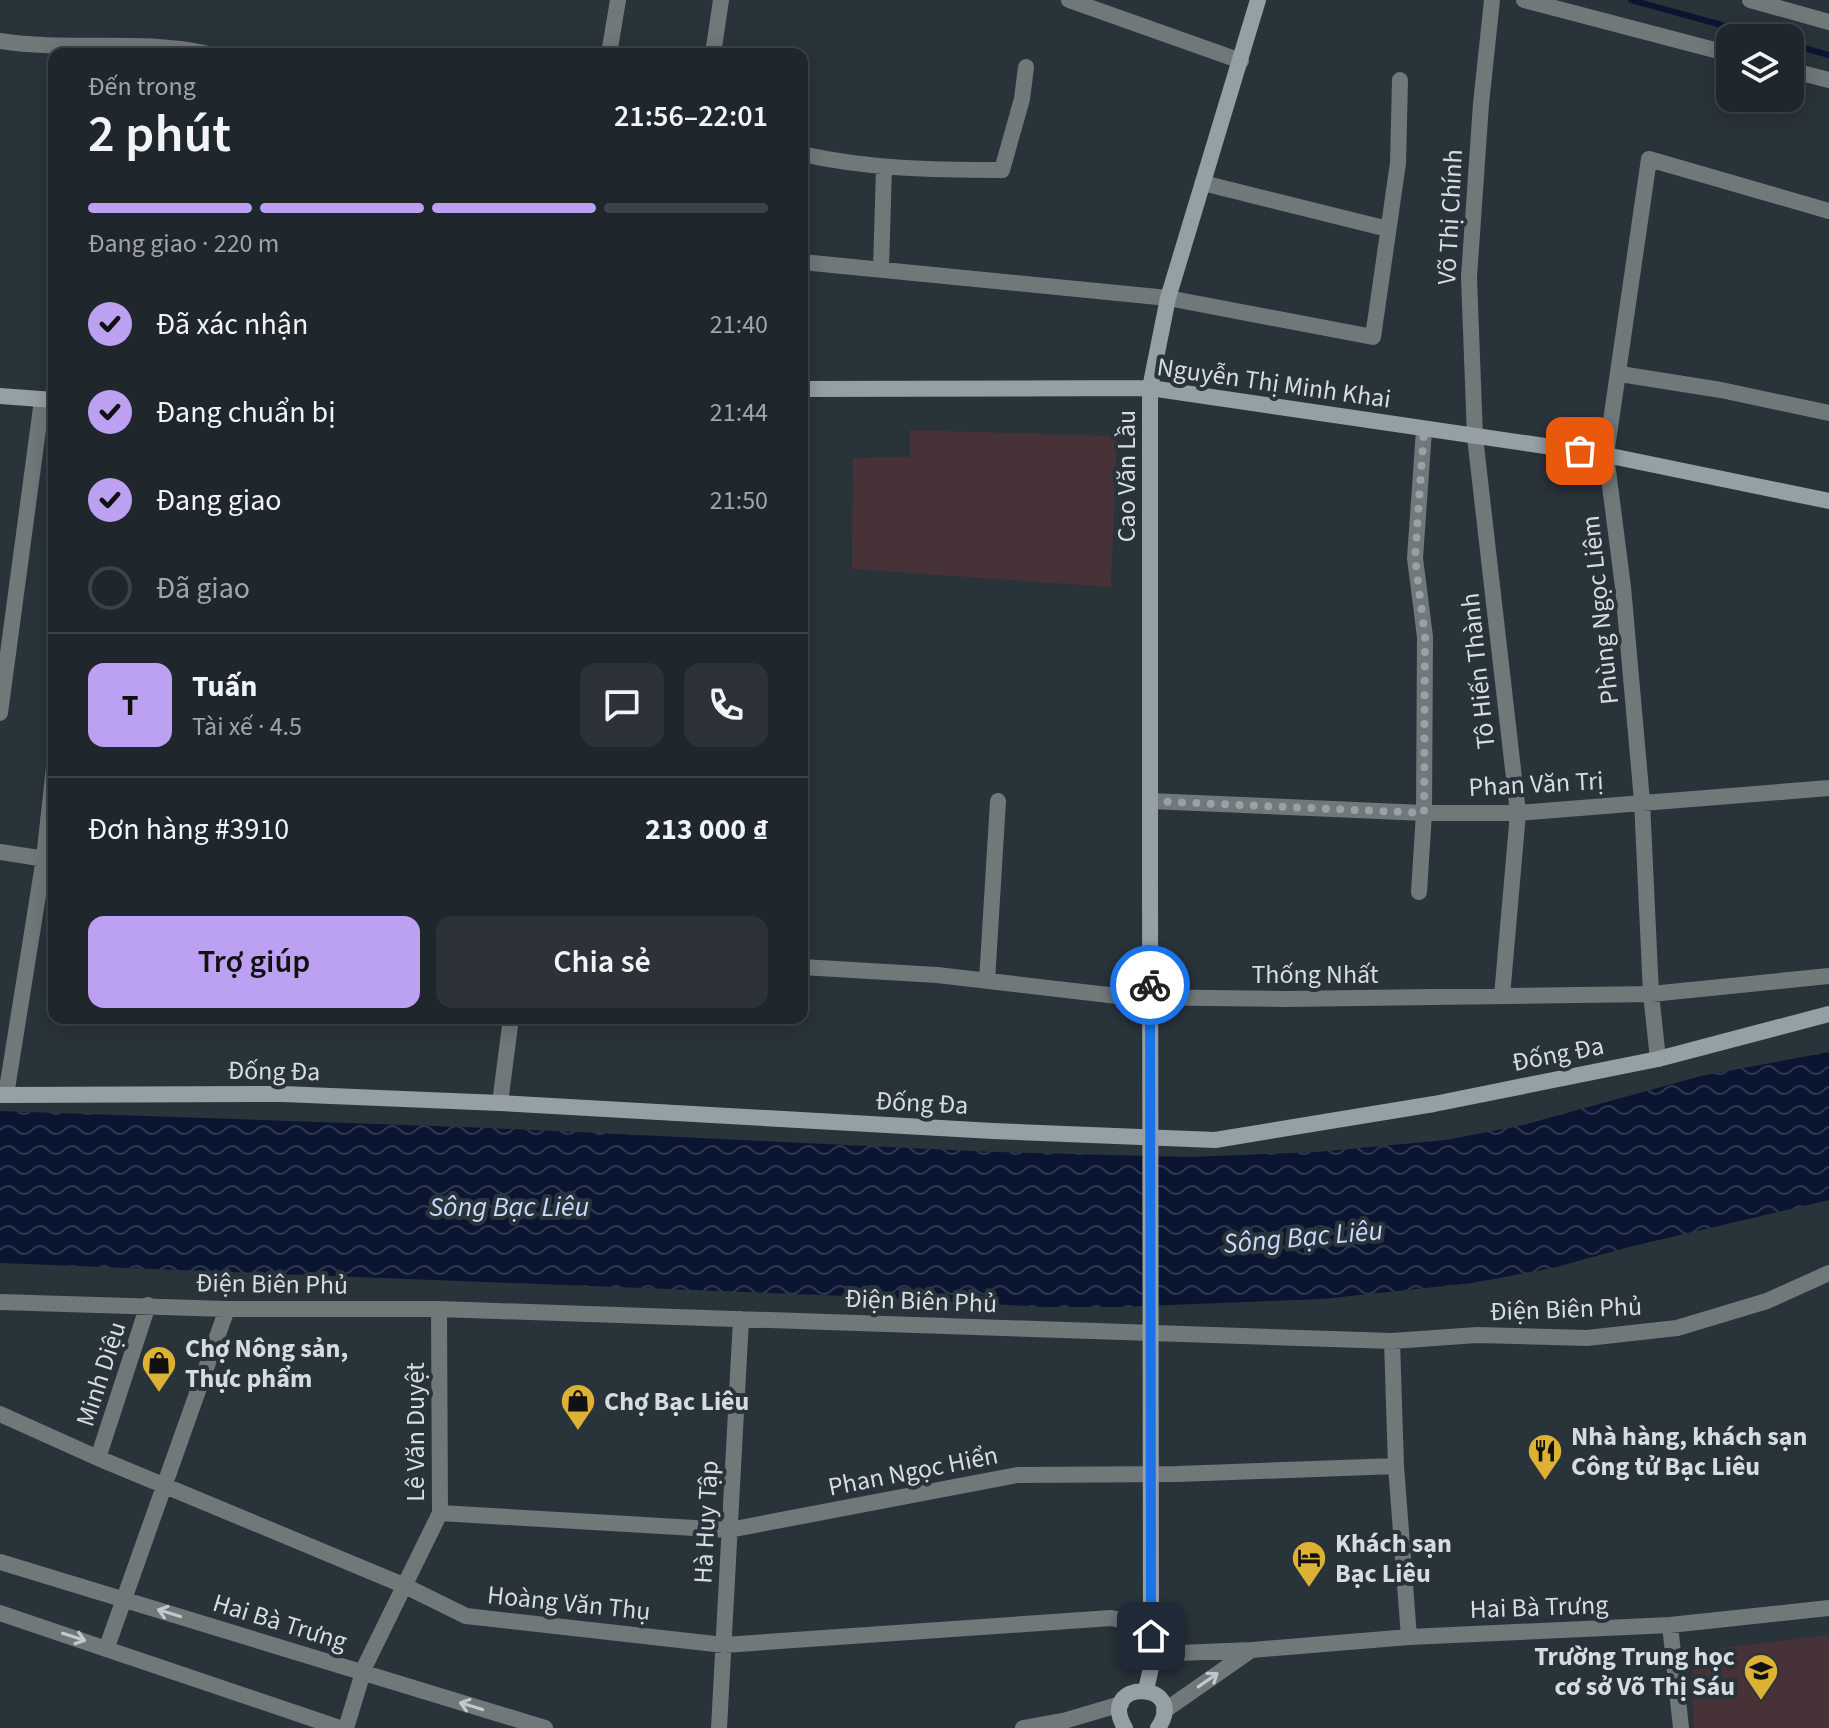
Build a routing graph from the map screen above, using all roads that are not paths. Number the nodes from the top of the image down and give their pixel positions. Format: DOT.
graph roads {
  1 [pos="618,0"];
  2 [pos="721,0"];
  3 [pos="1069,0"];
  4 [pos="1258,0"];
  5 [pos="1492,0"];
  6 [pos="1524,0"];
  7 [pos="1750,0"];
  8 [pos="1829,22"];
  9 [pos="0,41"];
  10 [pos="171,48"];
  11 [pos="610,48"];
  12 [pos="714,48"];
  13 [pos="1716,50"];
  14 [pos="1241,61"];
  15 [pos="1026,67"];
  16 [pos="1804,74"];
  17 [pos="1400,80"];
  18 [pos="1829,80"];
  19 [pos="808,155"];
  20 [pos="884,167"];
  21 [pos="1203,183"];
  22 [pos="1829,211"];
  23 [pos="1388,229"];
  24 [pos="808,263"];
  25 [pos="881,269"];
  26 [pos="1168,298"];
  27 [pos="1620,374"];
  28 [pos="1150,388"];
  29 [pos="808,389"];
  30 [pos="0,396"];
  31 [pos="48,400"];
  32 [pos="1829,413"];
  33 [pos="1424,430"];
  34 [pos="1475,437"];
  35 [pos="1606,455"];
  36 [pos="1829,501"];
  37 [pos="0,713"];
  38 [pos="1829,788"];
  39 [pos="998,801"];
  40 [pos="1150,801"];
  41 [pos="1642,801"];
  42 [pos="1424,813"];
  43 [pos="1518,813"];
  44 [pos="0,852"];
  45 [pos="48,859"];
  46 [pos="48,864"];
  47 [pos="1419,892"];
  48 [pos="808,967"];
  49 [pos="1829,976"];
  50 [pos="987,981"];
  51 [pos="1651,994"];
  52 [pos="1502,996"];
  53 [pos="1829,1014"];
  54 [pos="510,1024"];
  55 [pos="1658,1059"];
  56 [pos="3,1095"];
  57 [pos="500,1103"];
  58 [pos="1829,1273"];
  59 [pos="0,1302"];
  60 [pos="148,1305"];
  61 [pos="227,1309"];
  62 [pos="439,1309"];
  63 [pos="741,1319"];
  64 [pos="1392,1341"];
  65 [pos="0,1414"];
  66 [pos="98,1458"];
  67 [pos="1396,1466"];
  68 [pos="165,1485"];
  69 [pos="440,1513"];
  70 [pos="729,1530"];
  71 [pos="0,1562"];
  72 [pos="403,1585"];
  73 [pos="124,1598"];
  74 [pos="1829,1608"];
  75 [pos="0,1613"];
  76 [pos="1670,1625"];
  77 [pos="1409,1637"];
  78 [pos="724,1645"];
  79 [pos="107,1647"];
  80 [pos="1252,1650"];
  81 [pos="1154,1654"];
  82 [pos="363,1674"];
  83 [pos="1146,1690"];
  84 [pos="1121,1704"];
  85 [pos="1164,1711"];
  86 [pos="343,1728"];
  87 [pos="545,1728"];
  88 [pos="719,1728"];
  89 [pos="1023,1728"];
  90 [pos="1125,1728"];
  91 [pos="1159,1728"];
  92 [pos="1681,1728"];
  1 -- 11 [label="street"];
  2 -- 12 [label="street"];
  3 -- 14 [label="street"];
  4 -- 14 [label="main road, Cao Văn Lầu"];
  5 -- 34 [label="street, Võ Thị Chính"];
  6 -- 13 [label="street"];
  7 -- 8 [label="street"];
  9 -- 10 [label="street"];
  14 -- 21 [label="main road, Cao Văn Lầu"];
  15 -- 20 [label="street"];
  16 -- 18 [label="street"];
  17 -- 23 [label="street"];
  19 -- 20 [label="street"];
  20 -- 25 [label="street"];
  21 -- 23 [label="street"];
  21 -- 26 [label="main road, Cao Văn Lầu"];
  22 -- 27 [label="street, Phùng Ngọc Liêm"];
  23 -- 26 [label="street"];
  24 -- 25 [label="street"];
  25 -- 26 [label="street"];
  26 -- 28 [label="main road, Cao Văn Lầu"];
  27 -- 32 [label="street"];
  27 -- 35 [label="street, Phùng Ngọc Liêm"];
  28 -- 29 [label="main road, Nguyễn Thị Minh Khai"];
  28 -- 33 [label="main road, Nguyễn Thị Minh Khai"];
  28 -- 40 [label="main road, Cao Văn Lầu"];
  30 -- 31 [label="main road"];
  31 -- 37 [label="street"];
  33 -- 34 [label="main road, Nguyễn Thị Minh Khai"];
  33 -- 42 [label="street"];
  34 -- 35 [label="main road, Nguyễn Thị Minh Khai"];
  34 -- 43 [label="street, Tô Hiến Thành"];
  35 -- 36 [label="main road, Nguyễn Thị Minh Khai"];
  35 -- 41 [label="street, Phùng Ngọc Liêm"];
  38 -- 41 [label="street, Phan Văn Trị"];
  39 -- 50 [label="street"];
  40 -- 42 [label="street, Phan Văn Trị"];
  40 -- 81 [label="main road, Cao Văn Lầu, bridge"];
  41 -- 43 [label="street, Phan Văn Trị"];
  41 -- 51 [label="street, Phùng Ngọc Liêm"];
  42 -- 43 [label="street, Phan Văn Trị"];
  42 -- 47 [label="street"];
  43 -- 52 [label="street, Tô Hiến Thành"];
  44 -- 45 [label="street"];
  46 -- 56 [label="street"];
  48 -- 50 [label="street, Thống Nhất"];
  49 -- 51 [label="street, Thống Nhất"];
  50 -- 52 [label="street, Thống Nhất"];
  51 -- 52 [label="street, Thống Nhất"];
  51 -- 55 [label="street, Phùng Ngọc Liêm"];
  53 -- 55 [label="main road, Đống Đa"];
  54 -- 57 [label="street"];
  55 -- 57 [label="main road, Đống Đa"];
  56 -- 57 [label="main road, Đống Đa"];
  58 -- 64 [label="street, Điện Biên Phủ"];
  59 -- 60 [label="street, Điện Biên Phủ"];
  60 -- 61 [label="street, Điện Biên Phủ"];
  60 -- 66 [label="street, Minh Diệu"];
  61 -- 62 [label="street, Điện Biên Phủ"];
  61 -- 68 [label="street"];
  62 -- 63 [label="street, Điện Biên Phủ"];
  62 -- 69 [label="street, Lê Văn Duyệt"];
  63 -- 64 [label="street, Điện Biên Phủ"];
  63 -- 70 [label="street, Hà Huy Tập"];
  64 -- 67 [label="street"];
  65 -- 66 [label="street, Hoàng Văn Thụ"];
  66 -- 68 [label="street, Hoàng Văn Thụ"];
  67 -- 70 [label="street, Phan Ngọc Hiển"];
  67 -- 77 [label="street"];
  68 -- 72 [label="street, Hoàng Văn Thụ"];
  68 -- 73 [label="street"];
  69 -- 70 [label="street, Phan Ngọc Hiển"];
  69 -- 72 [label="street, Lê Văn Duyệt"];
  70 -- 78 [label="street, Hà Huy Tập"];
  71 -- 73 [label="street, Hai Bà Trưng"];
  72 -- 78 [label="street, Hoàng Văn Thụ"];
  72 -- 82 [label="street, Lê Văn Duyệt"];
  73 -- 79 [label="street"];
  82 -- 73 [label="street, Hai Bà Trưng, one-way"];
  74 -- 76 [label="street, Hai Bà Trưng"];
  75 -- 79 [label="street, one-way"];
  76 -- 77 [label="street, Hai Bà Trưng"];
  76 -- 92 [label="street"];
  77 -- 80 [label="street, Hai Bà Trưng"];
  78 -- 81 [label="street, Hoàng Văn Thụ"];
  78 -- 88 [label="street, Hà Huy Tập"];
  79 -- 86 [label="street"];
  80 -- 81 [label="street, Hai Bà Trưng"];
  85 -- 80 [label="street, Hai Bà Trưng, one-way"];
  81 -- 83 [label="main road"];
  82 -- 86 [label="street, Lê Văn Duyệt"];
  87 -- 82 [label="street, Hai Bà Trưng, one-way"];
  83 -- 84 [label="main road"];
  83 -- 85 [label="main road"];
  84 -- 89 [label="street"];
  84 -- 90 [label="main road"];
  85 -- 91 [label="main road"];
}
